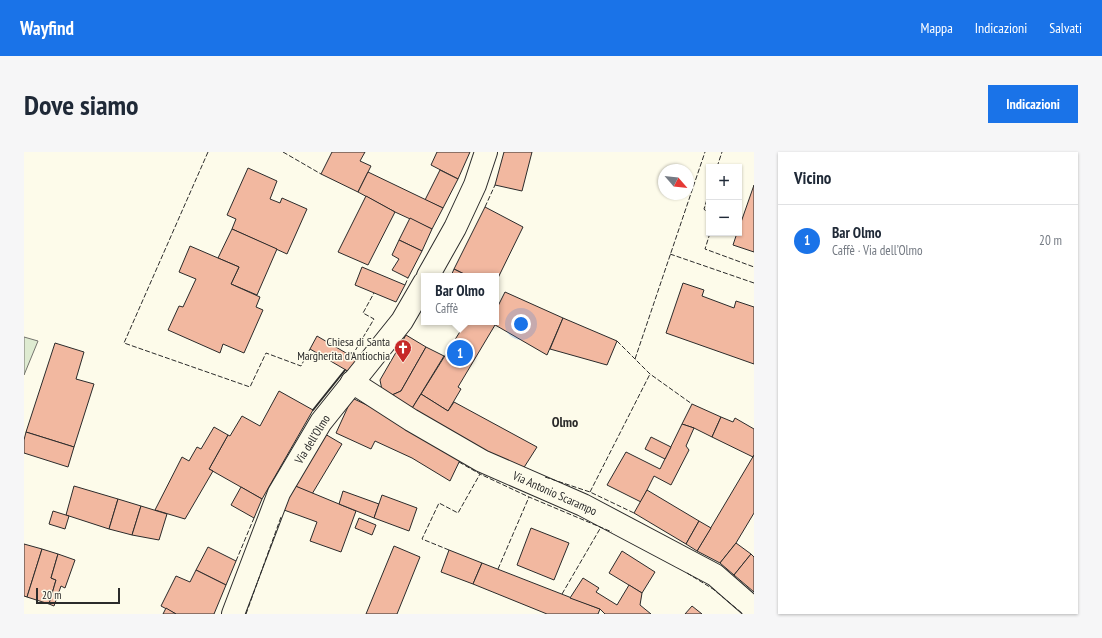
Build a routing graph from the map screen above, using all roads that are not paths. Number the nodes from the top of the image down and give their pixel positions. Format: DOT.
graph roads {
  1 [pos="486,152"];
  2 [pos="430,273"];
  3 [pos="421,288"];
  4 [pos="352,382"];
  5 [pos="754,609"];
  6 [pos="233,614"];
  1 -- 2 [label="street"];
  3 -- 4 [label="street, Via dell’Olmo"];
  4 -- 5 [label="street, Via Antonio Scarampo"];
  4 -- 6 [label="street, Via dell’Olmo"];
}
